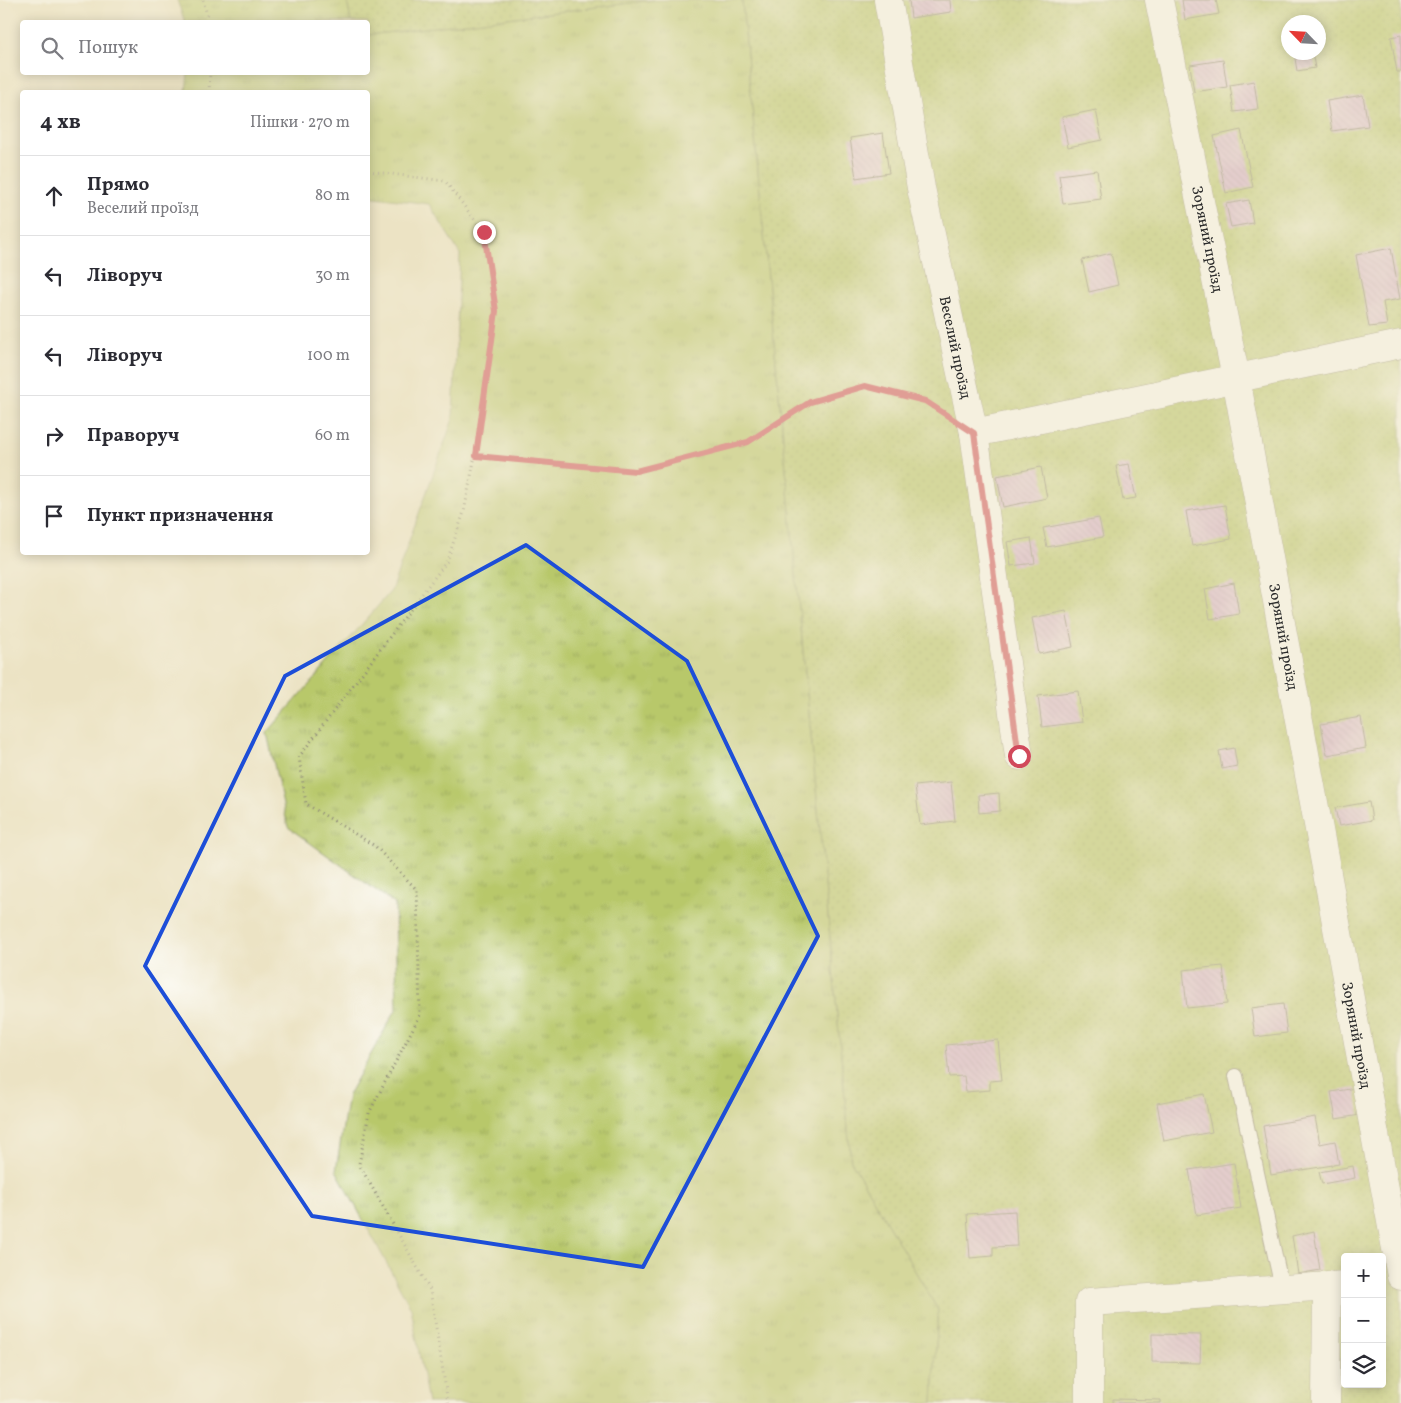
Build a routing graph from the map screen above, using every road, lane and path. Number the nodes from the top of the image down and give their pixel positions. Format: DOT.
graph roads {
  1 [pos="203,0"];
  2 [pos="888,0"];
  3 [pos="1159,0"];
  4 [pos="208,20"];
  5 [pos="210,75"];
  6 [pos="208,90"];
  7 [pos="370,171"];
  8 [pos="1401,344"];
  9 [pos="1236,378"];
  10 [pos="974,433"];
  11 [pos="476,456"];
  12 [pos="1019,756"];
  13 [pos="1236,1076"];
  14 [pos="1401,1276"];
  15 [pos="1401,1282"];
  16 [pos="1386,1283"];
  17 [pos="1336,1285"];
  18 [pos="1282,1288"];
  19 [pos="448,1403"];
  20 [pos="1089,1403"];
  21 [pos="1326,1403"];
  1 -- 4 [label="path"];
  2 -- 10 [label="street, Веселий проїзд"];
  3 -- 9 [label="street, Зоряний проїзд"];
  5 -- 6 [label="path"];
  7 -- 11 [label="path"];
  8 -- 9 [label="street"];
  9 -- 10 [label="street"];
  9 -- 14 [label="street, Зоряний проїзд"];
  10 -- 11 [label="path"];
  10 -- 12 [label="street, Веселий проїзд"];
  11 -- 19 [label="path"];
  13 -- 18 [label="lane"];
  15 -- 16 [label="street"];
  17 -- 18 [label="street"];
  17 -- 21 [label="street"];
  18 -- 20 [label="street"];
}
